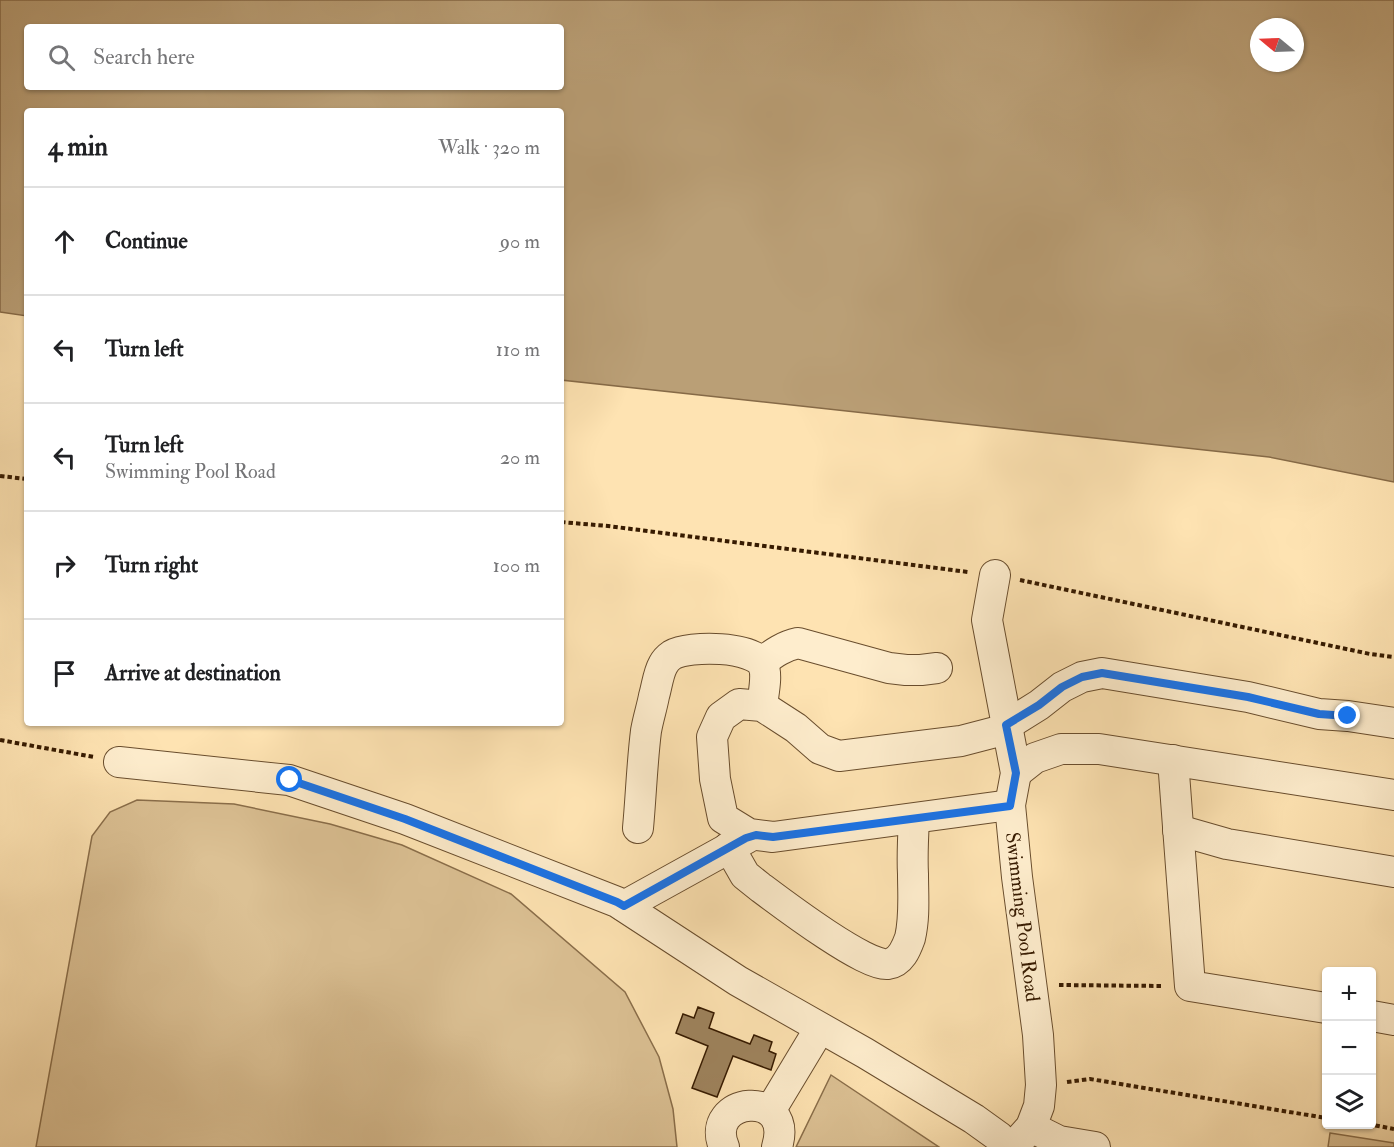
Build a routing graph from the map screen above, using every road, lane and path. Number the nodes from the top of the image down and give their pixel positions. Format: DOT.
graph roads {
  1 [pos="0,477"];
  2 [pos="24,478"];
  3 [pos="995,575"];
  4 [pos="762,662"];
  5 [pos="937,668"];
  6 [pos="762,706"];
  7 [pos="1394,723"];
  8 [pos="1007,727"];
  9 [pos="0,740"];
  10 [pos="1173,760"];
  11 [pos="119,762"];
  12 [pos="1016,773"];
  13 [pos="1394,795"];
  14 [pos="1010,806"];
  15 [pos="914,819"];
  16 [pos="638,828"];
  17 [pos="1178,830"];
  18 [pos="756,835"];
  19 [pos="729,848"];
  20 [pos="1394,872"];
  21 [pos="624,906"];
  22 [pos="1032,985"];
  23 [pos="1190,986"];
  24 [pos="1322,1007"];
  25 [pos="1376,1017"];
  26 [pos="1394,1020"];
  27 [pos="820,1028"];
  28 [pos="1041,1085"];
  29 [pos="770,1111"];
  30 [pos="1322,1117"];
  31 [pos="1376,1126"];
  32 [pos="1394,1129"];
  33 [pos="1018,1140"];
  34 [pos="1088,1146"];
  35 [pos="724,1147"];
  36 [pos="777,1147"];
  1 -- 2 [label="path"];
  3 -- 8 [label="street, Swimming Pool Road"];
  4 -- 5 [label="street"];
  4 -- 6 [label="street"];
  4 -- 16 [label="street"];
  6 -- 8 [label="street"];
  6 -- 18 [label="street"];
  7 -- 8 [label="street"];
  8 -- 12 [label="street, Swimming Pool Road"];
  9 -- 11 [label="path"];
  10 -- 12 [label="street"];
  10 -- 13 [label="street"];
  10 -- 17 [label="street"];
  11 -- 21 [label="street"];
  12 -- 14 [label="street, Swimming Pool Road"];
  14 -- 15 [label="street"];
  14 -- 22 [label="street, Swimming Pool Road"];
  15 -- 18 [label="street"];
  15 -- 19 [label="street"];
  17 -- 20 [label="street"];
  17 -- 23 [label="street"];
  18 -- 19 [label="street"];
  19 -- 21 [label="street"];
  21 -- 27 [label="street"];
  22 -- 23 [label="path"];
  22 -- 28 [label="street, Swimming Pool Road"];
  23 -- 24 [label="street"];
  25 -- 26 [label="street"];
  27 -- 29 [label="street"];
  27 -- 33 [label="street"];
  28 -- 30 [label="path"];
  28 -- 33 [label="street, Swimming Pool Road"];
  29 -- 35 [label="street"];
  29 -- 36 [label="street"];
  31 -- 32 [label="path"];
  33 -- 34 [label="street"];
}
